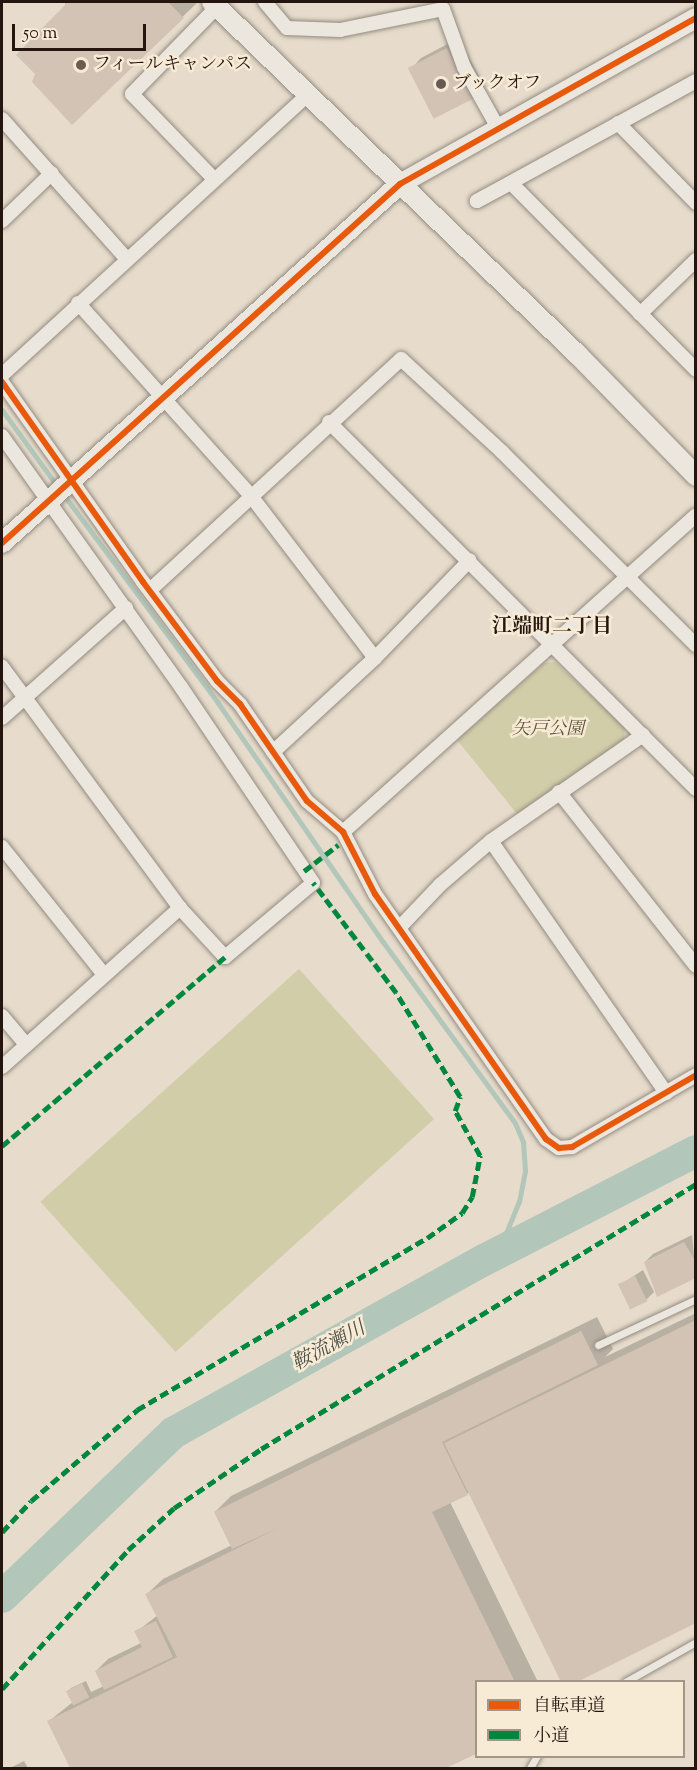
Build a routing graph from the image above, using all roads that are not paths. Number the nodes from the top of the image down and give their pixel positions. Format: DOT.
graph roads {
  1 [pos="265,2"];
  2 [pos="214,4"];
  3 [pos="694,24"];
  4 [pos="696,81"];
  5 [pos="309,94"];
  6 [pos="2,118"];
  7 [pos="618,123"];
  8 [pos="497,126"];
  9 [pos="52,173"];
  10 [pos="214,179"];
  11 [pos="400,184"];
  12 [pos="696,203"];
  13 [pos="2,221"];
  14 [pos="126,258"];
  15 [pos="696,260"];
  16 [pos="78,303"];
  17 [pos="640,314"];
  18 [pos="696,370"];
  19 [pos="2,375"];
  20 [pos="2,381"];
  21 [pos="163,398"];
  22 [pos="329,423"];
  23 [pos="2,436"];
  24 [pos="696,476"];
  25 [pos="70,480"];
  26 [pos="251,496"];
  27 [pos="49,499"];
  28 [pos="696,514"];
  29 [pos="2,543"];
  30 [pos="470,560"];
  31 [pos="625,578"];
  32 [pos="150,590"];
  33 [pos="126,608"];
  34 [pos="552,641"];
  35 [pos="696,645"];
  36 [pos="375,658"];
  37 [pos="2,667"];
  38 [pos="26,696"];
  39 [pos="2,718"];
  40 [pos="643,735"];
  41 [pos="273,752"];
  42 [pos="696,789"];
  43 [pos="559,792"];
  44 [pos="343,832"];
  45 [pos="491,841"];
  46 [pos="2,847"];
  47 [pos="180,908"];
  48 [pos="400,927"];
  49 [pos="696,966"];
  50 [pos="104,975"];
  51 [pos="2,1016"];
  52 [pos="26,1045"];
  53 [pos="2,1067"];
  54 [pos="696,1075"];
  55 [pos="666,1093"];
  56 [pos="696,1299"];
  57 [pos="598,1345"];
  58 [pos="696,1642"];
  59 [pos="629,1680"];
  1 -- 8 [label="street"];
  2 -- 5 [label="street"];
  2 -- 10 [label="street"];
  3 -- 8 [label="street"];
  4 -- 7 [label="street"];
  5 -- 10 [label="street"];
  5 -- 11 [label="street"];
  6 -- 9 [label="street"];
  7 -- 12 [label="street"];
  7 -- 17 [label="street"];
  8 -- 11 [label="street"];
  9 -- 13 [label="street"];
  9 -- 14 [label="street"];
  10 -- 14 [label="street"];
  11 -- 21 [label="street"];
  11 -- 24 [label="street"];
  14 -- 16 [label="street"];
  15 -- 17 [label="street"];
  16 -- 19 [label="street"];
  16 -- 21 [label="street"];
  17 -- 18 [label="street"];
  20 -- 25 [label="street"];
  21 -- 25 [label="street"];
  21 -- 26 [label="street"];
  22 -- 26 [label="street"];
  22 -- 30 [label="street"];
  22 -- 31 [label="street"];
  23 -- 27 [label="street"];
  25 -- 27 [label="street"];
  25 -- 32 [label="street"];
  26 -- 32 [label="street"];
  26 -- 36 [label="street"];
  27 -- 29 [label="street"];
  27 -- 33 [label="street"];
  28 -- 31 [label="street"];
  30 -- 34 [label="street"];
  30 -- 36 [label="street"];
  31 -- 34 [label="street"];
  31 -- 35 [label="street"];
  32 -- 41 [label="street"];
  33 -- 38 [label="street"];
  33 -- 47 [label="street"];
  34 -- 40 [label="street"];
  34 -- 44 [label="street"];
  36 -- 41 [label="street"];
  37 -- 38 [label="street"];
  38 -- 39 [label="street"];
  38 -- 47 [label="street"];
  40 -- 42 [label="street"];
  40 -- 43 [label="street"];
  41 -- 44 [label="street"];
  43 -- 45 [label="street"];
  43 -- 49 [label="street"];
  44 -- 48 [label="street"];
  45 -- 48 [label="street"];
  45 -- 55 [label="street"];
  46 -- 50 [label="street"];
  47 -- 50 [label="street"];
  48 -- 55 [label="street"];
  50 -- 52 [label="street"];
  51 -- 52 [label="street"];
  52 -- 53 [label="street"];
  54 -- 55 [label="street"];
  56 -- 57 [label="lane"];
  58 -- 59 [label="lane"];
}
